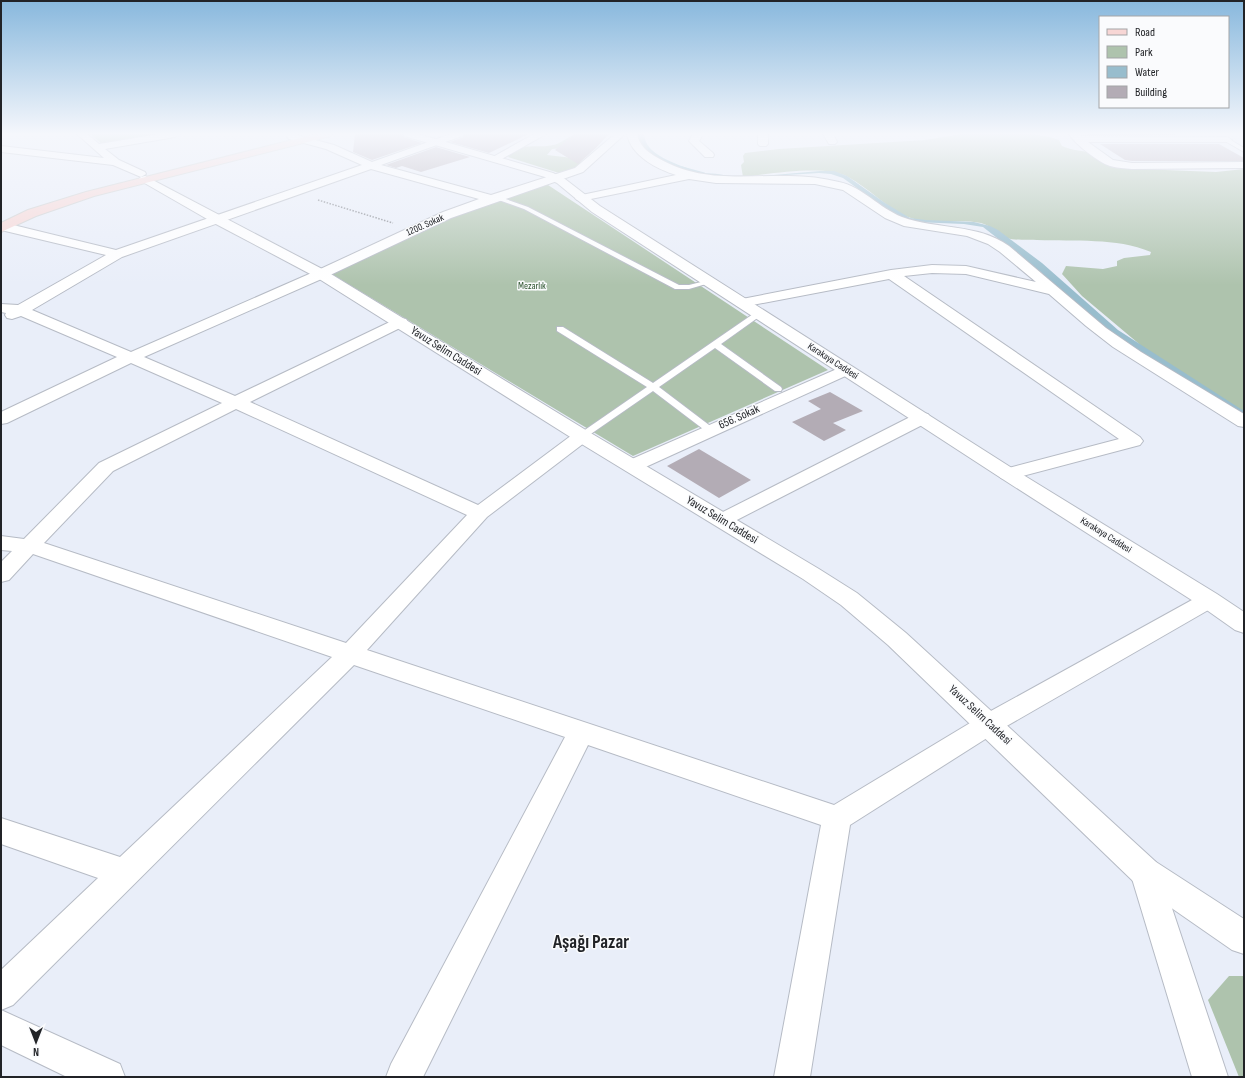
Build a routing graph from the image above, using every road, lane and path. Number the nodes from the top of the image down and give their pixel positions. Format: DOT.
graph roads {
  1 [pos="119,184"];
  2 [pos="157,184"];
  3 [pos="318,184"];
  4 [pos="440,184"];
  5 [pos="536,184"];
  6 [pos="564,184"];
  7 [pos="646,184"];
  8 [pos="834,184"];
  9 [pos="294,193"];
  10 [pos="493,198"];
  11 [pos="581,198"];
  12 [pos="218,220"];
  13 [pos="2,224"];
  14 [pos="414,230"];
  15 [pos="116,254"];
  16 [pos="321,274"];
  17 [pos="891,274"];
  18 [pos="709,282"];
  19 [pos="1054,291"];
  20 [pos="742,304"];
  21 [pos="1,308"];
  22 [pos="20,310"];
  23 [pos="759,314"];
  24 [pos="1,322"];
  25 [pos="401,322"];
  26 [pos="560,329"];
  27 [pos="715,344"];
  28 [pos="129,358"];
  29 [pos="846,370"];
  30 [pos="653,387"];
  31 [pos="778,389"];
  32 [pos="235,402"];
  33 [pos="1,418"];
  34 [pos="922,418"];
  35 [pos="1244,422"];
  36 [pos="710,430"];
  37 [pos="582,436"];
  38 [pos="632,466"];
  39 [pos="1008,474"];
  40 [pos="480,513"];
  41 [pos="722,520"];
  42 [pos="1,544"];
  43 [pos="30,546"];
  44 [pos="1,575"];
  45 [pos="1209,600"];
  46 [pos="1244,624"];
  47 [pos="349,655"];
  48 [pos="989,724"];
  49 [pos="580,732"];
  50 [pos="837,818"];
  51 [pos="1,831"];
  52 [pos="1145,872"];
  53 [pos="125,873"];
  54 [pos="1244,938"];
  55 [pos="1,993"];
  56 [pos="1,1027"];
  57 [pos="107,1077"];
  58 [pos="404,1077"];
  59 [pos="792,1077"];
  60 [pos="1210,1077"];
  1 -- 13 [label="main road"];
  2 -- 12 [label="street, Yavuz Selim Caddesi"];
  3 -- 9 [label="street"];
  4 -- 10 [label="street"];
  5 -- 10 [label="street, 1200. Sokak"];
  6 -- 11 [label="street, Karakaya Caddesi"];
  7 -- 11 [label="street"];
  8 -- 19 [label="street"];
  9 -- 12 [label="street"];
  9 -- 14 [label="path"];
  10 -- 14 [label="street, 1200. Sokak"];
  10 -- 18 [label="lane"];
  11 -- 18 [label="street, Karakaya Caddesi"];
  12 -- 15 [label="street"];
  12 -- 16 [label="street, Yavuz Selim Caddesi"];
  13 -- 15 [label="street"];
  14 -- 16 [label="street, 1200. Sokak"];
  15 -- 22 [label="street"];
  16 -- 25 [label="street, Yavuz Selim Caddesi"];
  16 -- 28 [label="street, 1200. Sokak"];
  17 -- 19 [label="street"];
  17 -- 20 [label="street"];
  17 -- 39 [label="street"];
  18 -- 20 [label="street, Karakaya Caddesi"];
  19 -- 35 [label="street"];
  20 -- 23 [label="street, Karakaya Caddesi"];
  21 -- 22 [label="street"];
  22 -- 24 [label="street"];
  22 -- 28 [label="street"];
  23 -- 27 [label="lane"];
  23 -- 29 [label="street, Karakaya Caddesi"];
  25 -- 32 [label="street"];
  25 -- 37 [label="street, Yavuz Selim Caddesi"];
  26 -- 30 [label="lane"];
  27 -- 30 [label="lane"];
  27 -- 31 [label="lane"];
  28 -- 32 [label="street"];
  28 -- 33 [label="street, 1200. Sokak"];
  29 -- 34 [label="street, Karakaya Caddesi"];
  29 -- 36 [label="street, 656. Sokak"];
  30 -- 36 [label="lane"];
  30 -- 37 [label="lane"];
  32 -- 40 [label="street"];
  32 -- 43 [label="street"];
  34 -- 39 [label="street, Karakaya Caddesi"];
  34 -- 41 [label="street"];
  36 -- 38 [label="street, 656. Sokak"];
  37 -- 38 [label="street, Yavuz Selim Caddesi"];
  37 -- 40 [label="street"];
  38 -- 41 [label="street, Yavuz Selim Caddesi"];
  39 -- 45 [label="street, Karakaya Caddesi"];
  40 -- 47 [label="street"];
  41 -- 48 [label="street, Yavuz Selim Caddesi"];
  42 -- 43 [label="street"];
  43 -- 44 [label="street"];
  43 -- 47 [label="street"];
  45 -- 46 [label="street, Karakaya Caddesi"];
  45 -- 48 [label="street"];
  47 -- 49 [label="street"];
  47 -- 53 [label="street"];
  48 -- 50 [label="street"];
  48 -- 52 [label="street, Yavuz Selim Caddesi"];
  49 -- 50 [label="street"];
  49 -- 58 [label="street"];
  50 -- 59 [label="street"];
  51 -- 53 [label="street"];
  52 -- 54 [label="street, Yavuz Selim Caddesi"];
  52 -- 60 [label="street"];
  53 -- 55 [label="street"];
  56 -- 57 [label="street"];
}
